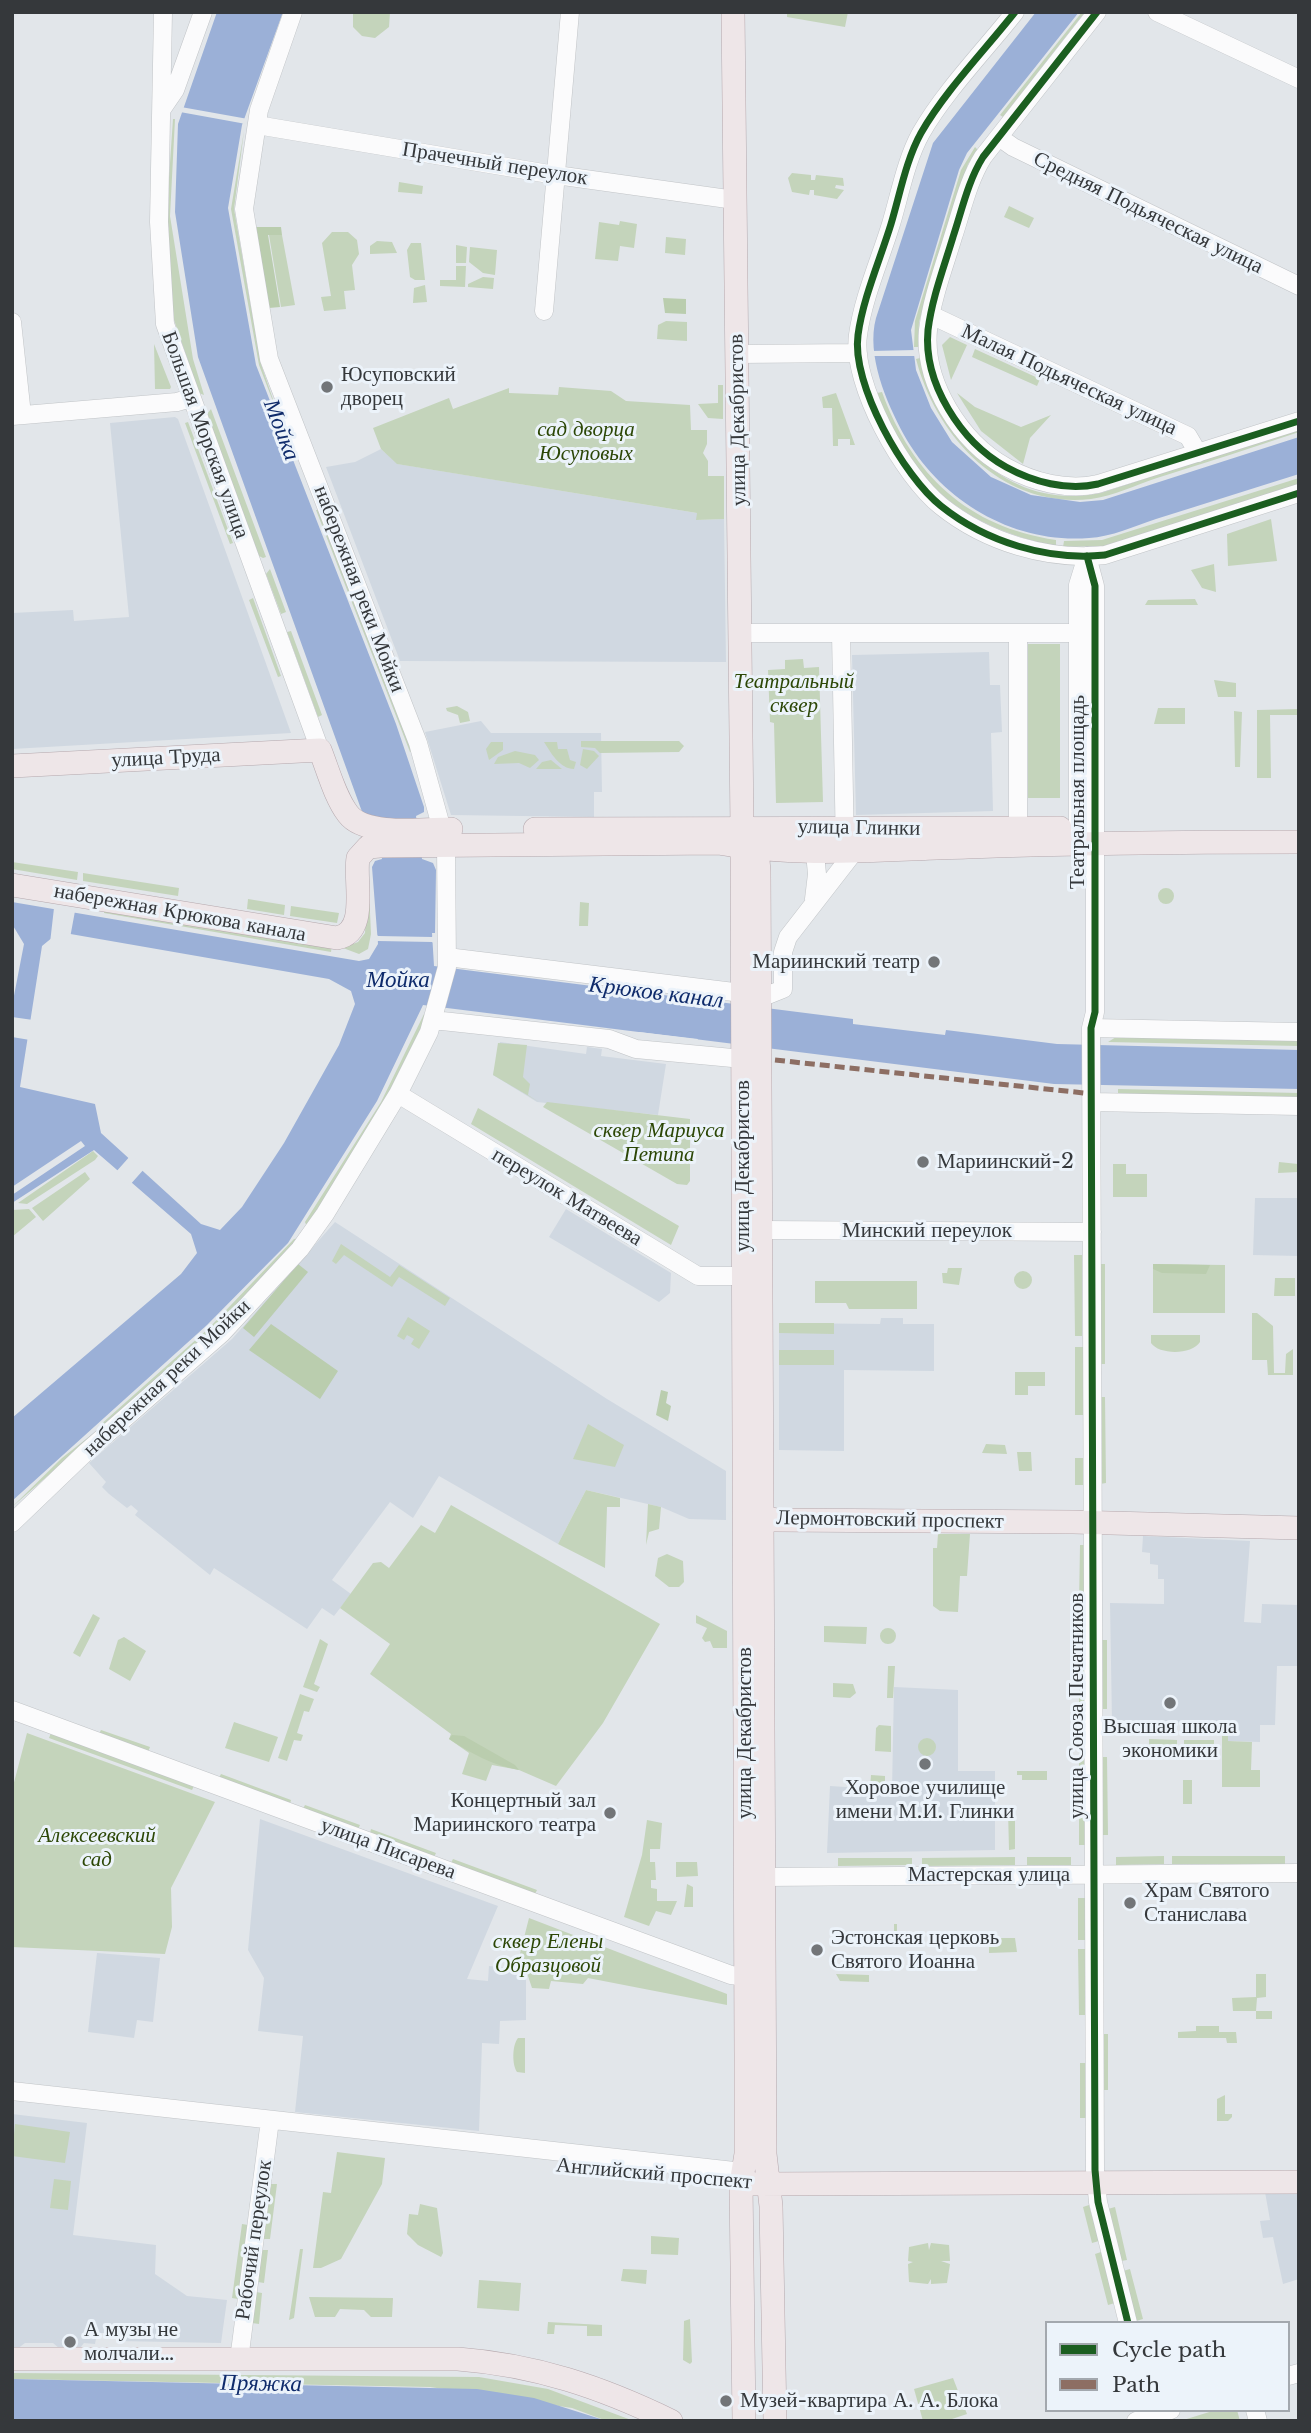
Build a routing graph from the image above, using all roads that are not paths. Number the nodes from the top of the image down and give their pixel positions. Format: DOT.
graph roads {
  1 [pos="163,12"];
  2 [pos="293,12"];
  3 [pos="570,12"];
  4 [pos="733,12"];
  5 [pos="1016,12"];
  6 [pos="1097,12"];
  7 [pos="1157,12"];
  8 [pos="203,13"];
  9 [pos="1299,79"];
  10 [pos="162,109"];
  11 [pos="257,125"];
  12 [pos="999,137"];
  13 [pos="556,175"];
  14 [pos="735,200"];
  15 [pos="1299,286"];
  16 [pos="544,311"];
  17 [pos="931,315"];
  18 [pos="12,322"];
  19 [pos="858,353"];
  20 [pos="737,354"];
  21 [pos="191,398"];
  22 [pos="17,416"];
  23 [pos="1299,421"];
  24 [pos="1198,453"];
  25 [pos="1299,493"];
  26 [pos="1087,556"];
  27 [pos="1018,633"];
  28 [pos="1087,633"];
  29 [pos="740,634"];
  30 [pos="841,634"];
  31 [pos="320,750"];
  32 [pos="12,766"];
  33 [pos="1299,829"];
  34 [pos="375,834"];
  35 [pos="1089,835"];
  36 [pos="445,837"];
  37 [pos="1018,837"];
  38 [pos="747,842"];
  39 [pos="1299,842"];
  40 [pos="848,844"];
  41 [pos="815,853"];
  42 [pos="12,885"];
  43 [pos="813,902"];
  44 [pos="759,943"];
  45 [pos="785,944"];
  46 [pos="447,962"];
  47 [pos="750,1001"];
  48 [pos="434,1014"];
  49 [pos="1299,1032"];
  50 [pos="1092,1037"];
  51 [pos="748,1050"];
  52 [pos="1092,1093"];
  53 [pos="398,1094"];
  54 [pos="1299,1106"];
  55 [pos="762,1230"];
  56 [pos="1092,1232"];
  57 [pos="743,1276"];
  58 [pos="757,1512"];
  59 [pos="1299,1512"];
  60 [pos="1093,1516"];
  61 [pos="12,1523"];
  62 [pos="1299,1528"];
  63 [pos="12,1710"];
  64 [pos="1299,1873"];
  65 [pos="1095,1875"];
  66 [pos="764,1877"];
  67 [pos="755,1973"];
  68 [pos="12,2091"];
  69 [pos="12,2101"];
  70 [pos="270,2126"];
  71 [pos="1299,2168"];
  72 [pos="1096,2176"];
  73 [pos="742,2178"];
  74 [pos="769,2178"];
  75 [pos="1299,2182"];
  76 [pos="1128,2321"];
  77 [pos="12,2359"];
  78 [pos="239,2360"];
  79 [pos="671,2421"];
  80 [pos="744,2421"];
  81 [pos="775,2421"];
  1 -- 10 [label="street, Большая Морская улица"];
  2 -- 11 [label="street, набережная реки Мойки"];
  3 -- 13 [label="street"];
  4 -- 14 [label="main road, улица Декабристов"];
  5 -- 19 [label="street"];
  6 -- 12 [label="street"];
  7 -- 9 [label="street"];
  8 -- 10 [label="street"];
  10 -- 21 [label="street, Большая Морская улица"];
  11 -- 13 [label="street, Прачечный переулок"];
  11 -- 36 [label="street, набережная реки Мойки"];
  12 -- 15 [label="street, Средняя Подьяческая улица"];
  12 -- 17 [label="street"];
  13 -- 14 [label="street, Прачечный переулок"];
  13 -- 16 [label="street"];
  14 -- 20 [label="main road, улица Декабристов"];
  17 -- 24 [label="street, Малая Подьяческая улица"];
  17 -- 24 [label="street"];
  18 -- 22 [label="street"];
  19 -- 20 [label="street"];
  19 -- 26 [label="street"];
  20 -- 29 [label="main road, улица Декабристов"];
  21 -- 22 [label="street"];
  21 -- 31 [label="street, Большая Морская улица"];
  23 -- 24 [label="street"];
  25 -- 26 [label="street"];
  26 -- 28 [label="street, Театральная площадь"];
  27 -- 28 [label="street"];
  27 -- 30 [label="street"];
  27 -- 37 [label="street"];
  28 -- 35 [label="street, Театральная площадь"];
  29 -- 30 [label="street"];
  29 -- 38 [label="main road, улица Декабристов"];
  30 -- 40 [label="street"];
  31 -- 32 [label="main road, улица Труда"];
  31 -- 34 [label="main road, Большая Морская улица"];
  33 -- 35 [label="main road, улица Глинки"];
  34 -- 36 [label="main road, улица Глинки"];
  34 -- 42 [label="main road, набережная Крюкова канала"];
  35 -- 37 [label="main road, улица Глинки"];
  35 -- 39 [label="main road, улица Глинки"];
  35 -- 50 [label="street, Театральная площадь"];
  36 -- 38 [label="main road, улица Глинки"];
  36 -- 46 [label="street, набережная реки Мойки"];
  37 -- 40 [label="main road, улица Глинки"];
  38 -- 40 [label="main road, улица Глинки"];
  38 -- 41 [label="main road, улица Глинки"];
  38 -- 44 [label="main road, улица Декабристов"];
  38 -- 47 [label="main road, улица Декабристов"];
  40 -- 41 [label="main road, улица Глинки"];
  40 -- 43 [label="street"];
  41 -- 43 [label="street"];
  43 -- 45 [label="street"];
  44 -- 45 [label="street"];
  44 -- 47 [label="main road, улица Декабристов"];
  45 -- 47 [label="street"];
  46 -- 47 [label="street"];
  46 -- 48 [label="street, набережная реки Мойки"];
  47 -- 51 [label="main road"];
  48 -- 51 [label="street"];
  48 -- 53 [label="street, набережная реки Мойки"];
  49 -- 50 [label="street"];
  50 -- 52 [label="street, Театральная площадь"];
  51 -- 55 [label="main road, улица Декабристов"];
  51 -- 57 [label="main road, улица Декабристов"];
  52 -- 54 [label="street"];
  52 -- 56 [label="street, улица Союза Печатников"];
  53 -- 57 [label="street, переулок Матвеева"];
  53 -- 61 [label="street, набережная реки Мойки"];
  55 -- 56 [label="street, Минский переулок"];
  55 -- 58 [label="main road, улица Декабристов"];
  56 -- 60 [label="street, улица Союза Печатников"];
  57 -- 58 [label="main road, улица Декабристов"];
  58 -- 60 [label="main road, Лермонтовский проспект"];
  58 -- 66 [label="main road, улица Декабристов"];
  58 -- 67 [label="main road, улица Декабристов"];
  59 -- 60 [label="main road, Лермонтовский проспект"];
  60 -- 62 [label="main road, Лермонтовский проспект"];
  60 -- 65 [label="street, улица Союза Печатников"];
  63 -- 67 [label="street, улица Писарева"];
  64 -- 65 [label="street, Мастерская улица"];
  65 -- 66 [label="street, Мастерская улица"];
  65 -- 72 [label="street, улица Союза Печатников"];
  66 -- 67 [label="main road, улица Декабристов"];
  67 -- 73 [label="main road, улица Декабристов"];
  67 -- 74 [label="main road, улица Декабристов"];
  68 -- 70 [label="street, Английский проспект"];
  69 -- 70 [label="street, Английский проспект"];
  70 -- 73 [label="street, Английский проспект"];
  70 -- 78 [label="street, Рабочий переулок"];
  71 -- 72 [label="main road, Английский проспект"];
  72 -- 74 [label="main road, Английский проспект"];
  72 -- 75 [label="main road, Английский проспект"];
  72 -- 76 [label="street, улица Союза Печатников"];
  73 -- 74 [label="main road, Английский проспект"];
  73 -- 80 [label="main road, улица Декабристов"];
  74 -- 81 [label="main road, улица Декабристов"];
  77 -- 78 [label="main road"];
  78 -- 79 [label="main road"];
}
